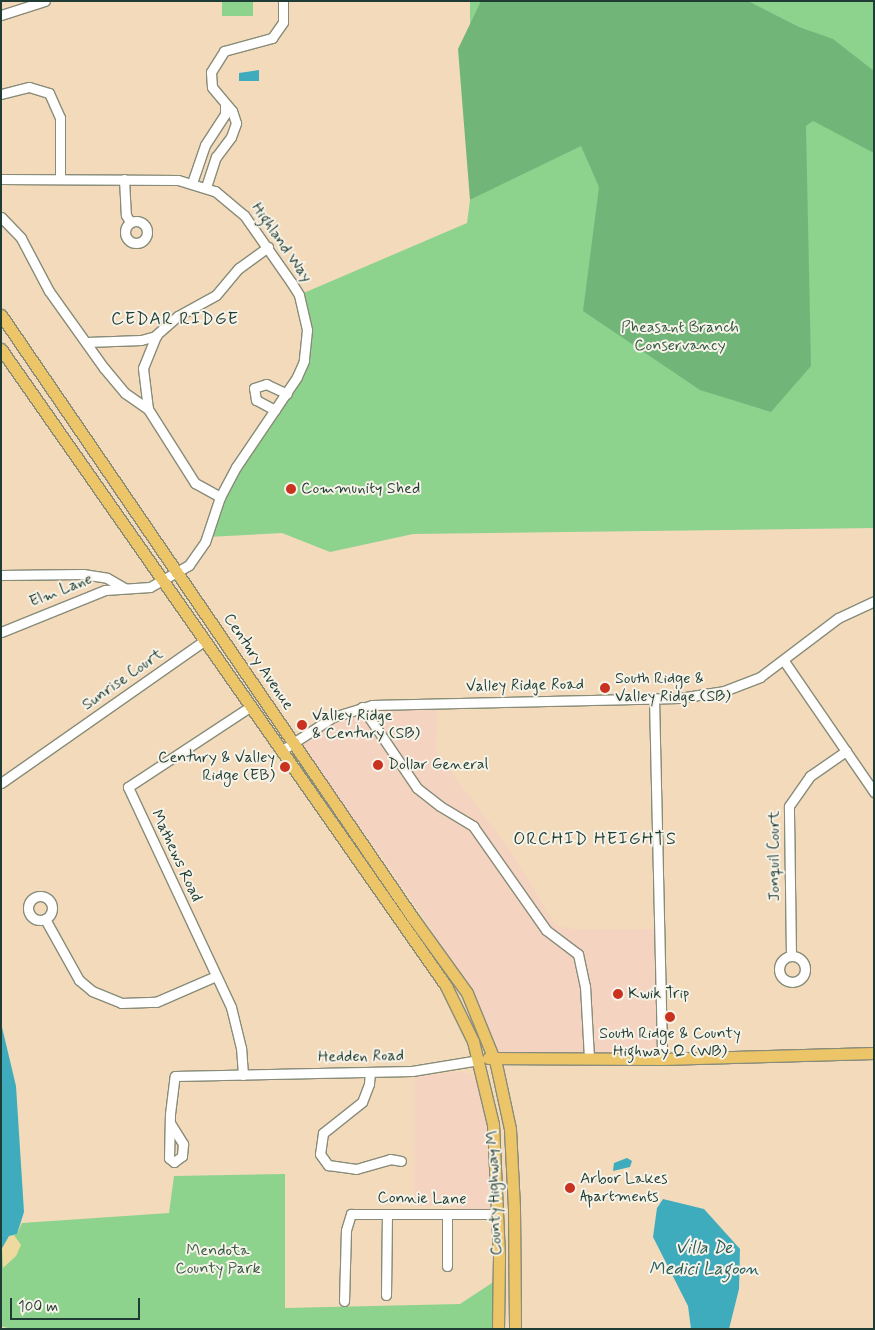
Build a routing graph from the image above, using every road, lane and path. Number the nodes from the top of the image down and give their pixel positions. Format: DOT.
graph roads {
  1 [pos="45,1"];
  2 [pos="283,1"];
  3 [pos="1,15"];
  4 [pos="1,94"];
  5 [pos="225,105"];
  6 [pos="1,179"];
  7 [pos="60,179"];
  8 [pos="124,179"];
  9 [pos="192,183"];
  10 [pos="206,187"];
  11 [pos="1,217"];
  12 [pos="130,222"];
  13 [pos="268,247"];
  14 [pos="1,316"];
  15 [pos="156,335"];
  16 [pos="87,342"];
  17 [pos="1,349"];
  18 [pos="287,394"];
  19 [pos="148,408"];
  20 [pos="275,410"];
  21 [pos="220,497"];
  22 [pos="178,573"];
  23 [pos="1,575"];
  24 [pos="163,582"];
  25 [pos="126,589"];
  26 [pos="874,601"];
  27 [pos="1,632"];
  28 [pos="204,641"];
  29 [pos="784,660"];
  30 [pos="654,698"];
  31 [pos="250,707"];
  32 [pos="362,707"];
  33 [pos="293,742"];
  34 [pos="281,751"];
  35 [pos="846,751"];
  36 [pos="1,782"];
  37 [pos="874,792"];
  38 [pos="45,919"];
  39 [pos="791,956"];
  40 [pos="216,976"];
  41 [pos="874,1053"];
  42 [pos="494,1058"];
  43 [pos="589,1058"];
  44 [pos="662,1059"];
  45 [pos="479,1060"];
  46 [pos="370,1072"];
  47 [pos="242,1075"];
  48 [pos="170,1123"];
  49 [pos="401,1161"];
  50 [pos="497,1214"];
  51 [pos="387,1215"];
  52 [pos="447,1216"];
  53 [pos="447,1266"];
  54 [pos="386,1295"];
  55 [pos="344,1301"];
  56 [pos="498,1329"];
  57 [pos="515,1329"];
  1 -- 3 [label="street"];
  2 -- 5 [label="street"];
  4 -- 7 [label="street"];
  5 -- 9 [label="street"];
  5 -- 10 [label="street"];
  6 -- 7 [label="street, Highland Way"];
  7 -- 8 [label="street, Highland Way"];
  8 -- 9 [label="street, Highland Way"];
  8 -- 12 [label="street"];
  9 -- 10 [label="street, Highland Way"];
  10 -- 13 [label="street, Highland Way"];
  11 -- 16 [label="street"];
  13 -- 15 [label="street"];
  13 -- 18 [label="street, Highland Way"];
  14 -- 22 [label="main road, Century Avenue"];
  15 -- 16 [label="street"];
  15 -- 19 [label="street"];
  16 -- 19 [label="street"];
  17 -- 24 [label="main road, Century Avenue"];
  18 -- 20 [label="street, Highland Way"];
  18 -- 20 [label="street"];
  19 -- 21 [label="street"];
  20 -- 21 [label="street, Highland Way"];
  21 -- 22 [label="street, Highland Way"];
  22 -- 24 [label="street, Highland Way"];
  22 -- 33 [label="main road, Century Avenue"];
  23 -- 25 [label="street"];
  24 -- 25 [label="street, Elm Lane"];
  24 -- 28 [label="main road, Century Avenue"];
  25 -- 27 [label="street, Elm Lane"];
  26 -- 29 [label="street, Valley Ridge Road"];
  28 -- 31 [label="main road, Century Avenue"];
  28 -- 36 [label="street, Sunrise Court"];
  29 -- 30 [label="street, Valley Ridge Road"];
  29 -- 35 [label="street"];
  30 -- 32 [label="street, Valley Ridge Road"];
  30 -- 44 [label="street"];
  31 -- 34 [label="main road, Century Avenue"];
  31 -- 40 [label="street, Mathews Road"];
  32 -- 33 [label="street, Valley Ridge Road"];
  32 -- 43 [label="street"];
  33 -- 34 [label="street, Valley Ridge Road"];
  33 -- 42 [label="main road, Century Avenue"];
  34 -- 45 [label="main road, Century Avenue"];
  35 -- 37 [label="street"];
  35 -- 39 [label="street, Jonquil Court"];
  38 -- 40 [label="street"];
  40 -- 47 [label="street, Mathews Road"];
  41 -- 44 [label="main road"];
  42 -- 43 [label="main road"];
  42 -- 45 [label="main road"];
  42 -- 57 [label="main road, County Highway M"];
  43 -- 44 [label="main road"];
  45 -- 46 [label="street, Hedden Road"];
  45 -- 50 [label="main road, County Highway M"];
  46 -- 47 [label="street, Hedden Road"];
  46 -- 49 [label="street"];
  47 -- 48 [label="street, Hedden Road"];
  50 -- 52 [label="street, Connie Lane"];
  50 -- 56 [label="main road, County Highway M"];
  51 -- 52 [label="street, Connie Lane"];
  51 -- 54 [label="street"];
  51 -- 55 [label="street, Connie Lane"];
  52 -- 53 [label="street"];
}
